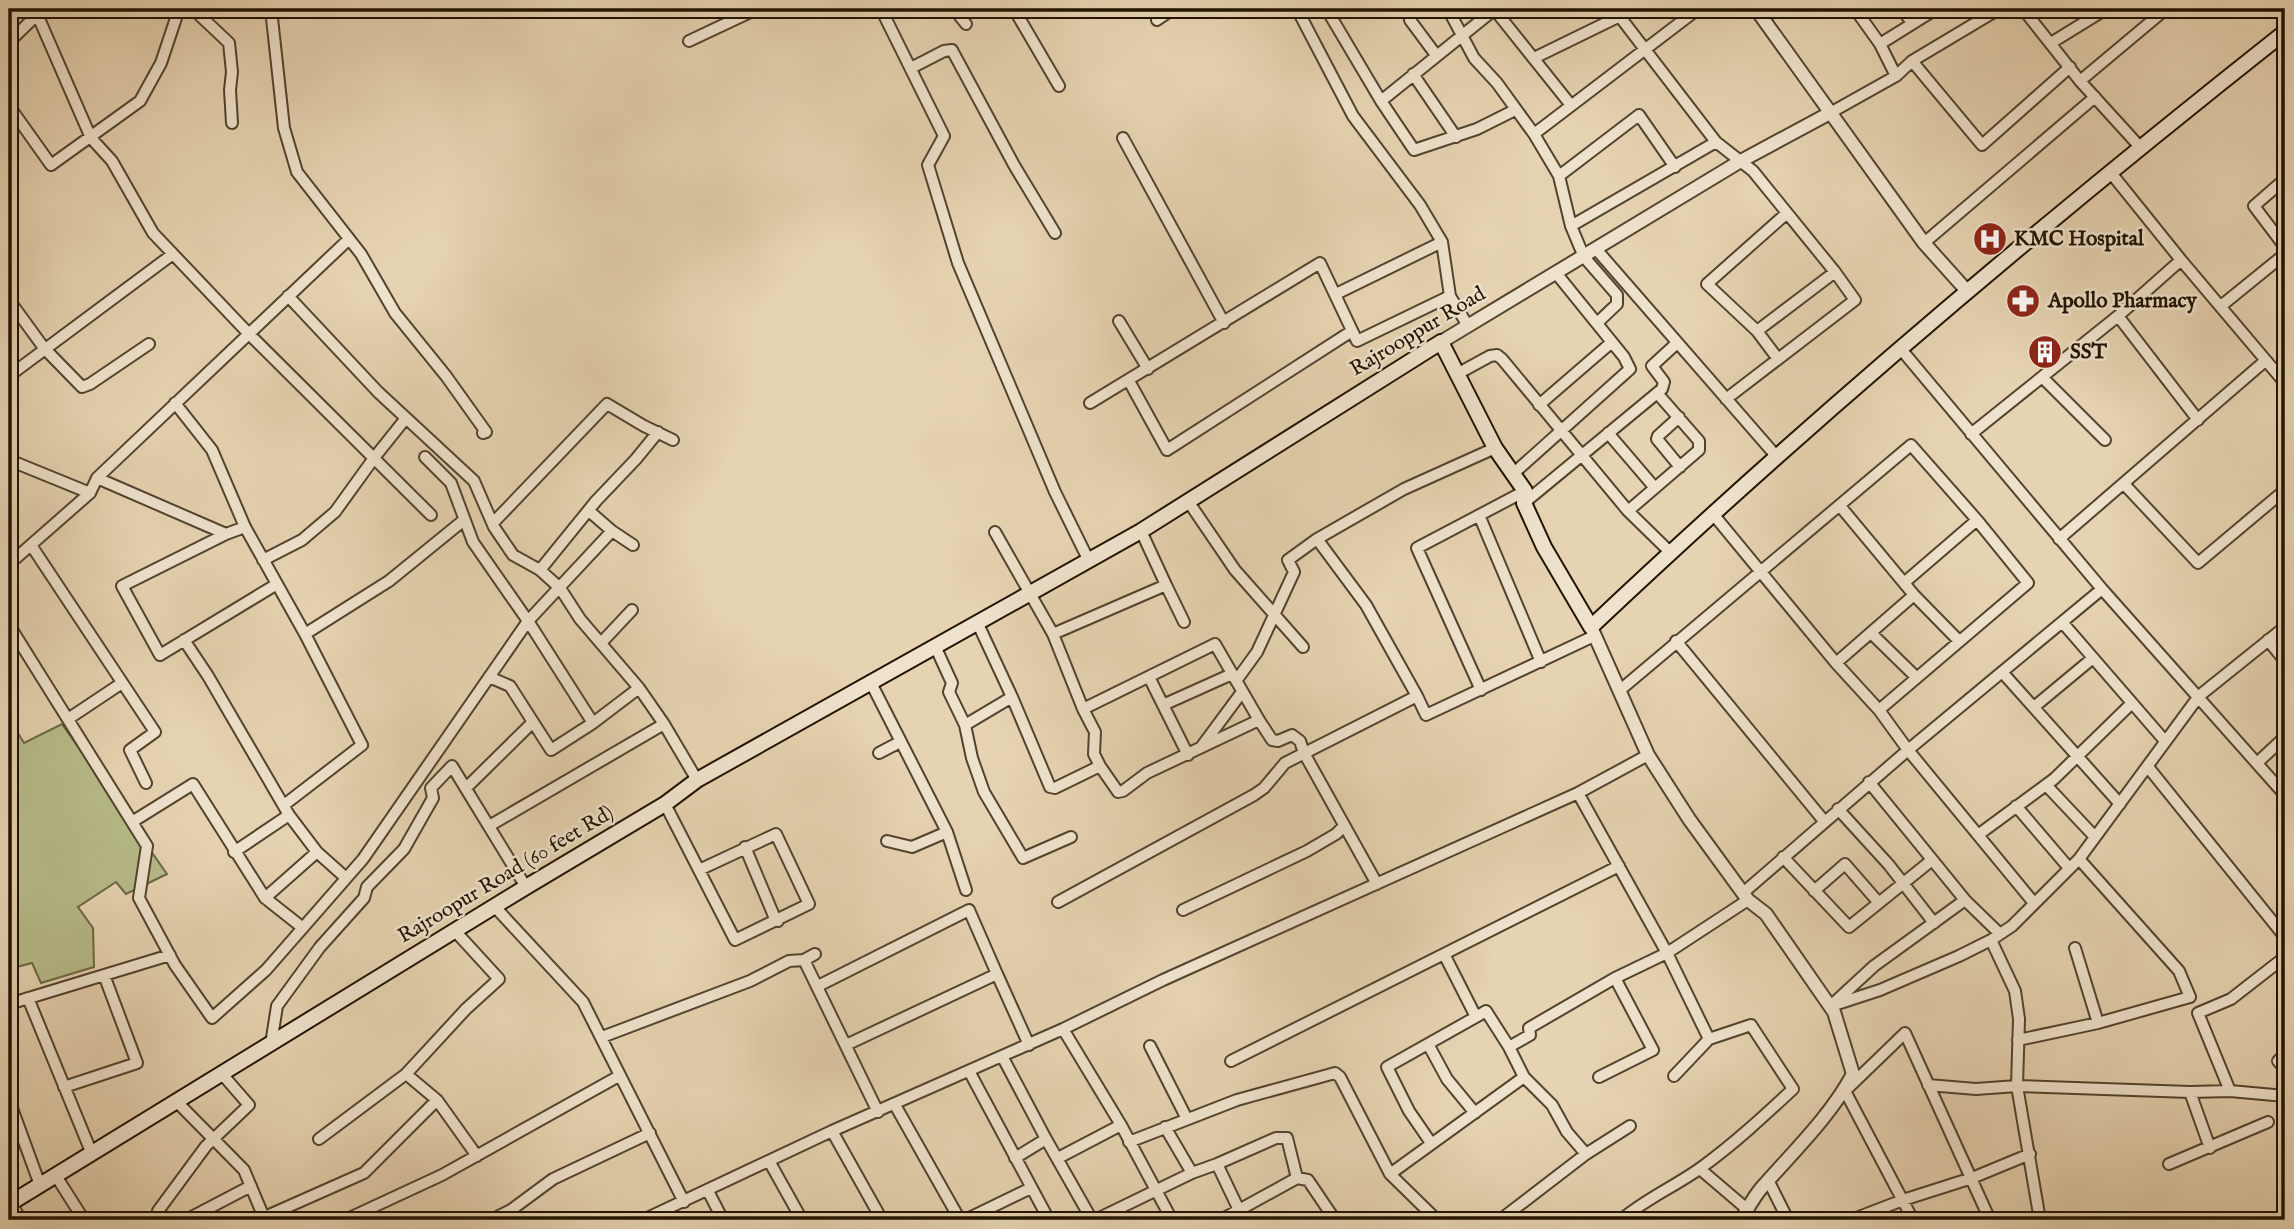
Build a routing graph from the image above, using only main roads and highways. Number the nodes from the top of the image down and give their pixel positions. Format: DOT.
graph roads {
  1 [pos="2285,32"];
  2 [pos="1032,593"];
  3 [pos="10,1204"];
  1 -- 2 [label="main road, Rajrooppur Road"];
  2 -- 3 [label="main road, Rajroopur Road (60 feet Rd)"];
}
